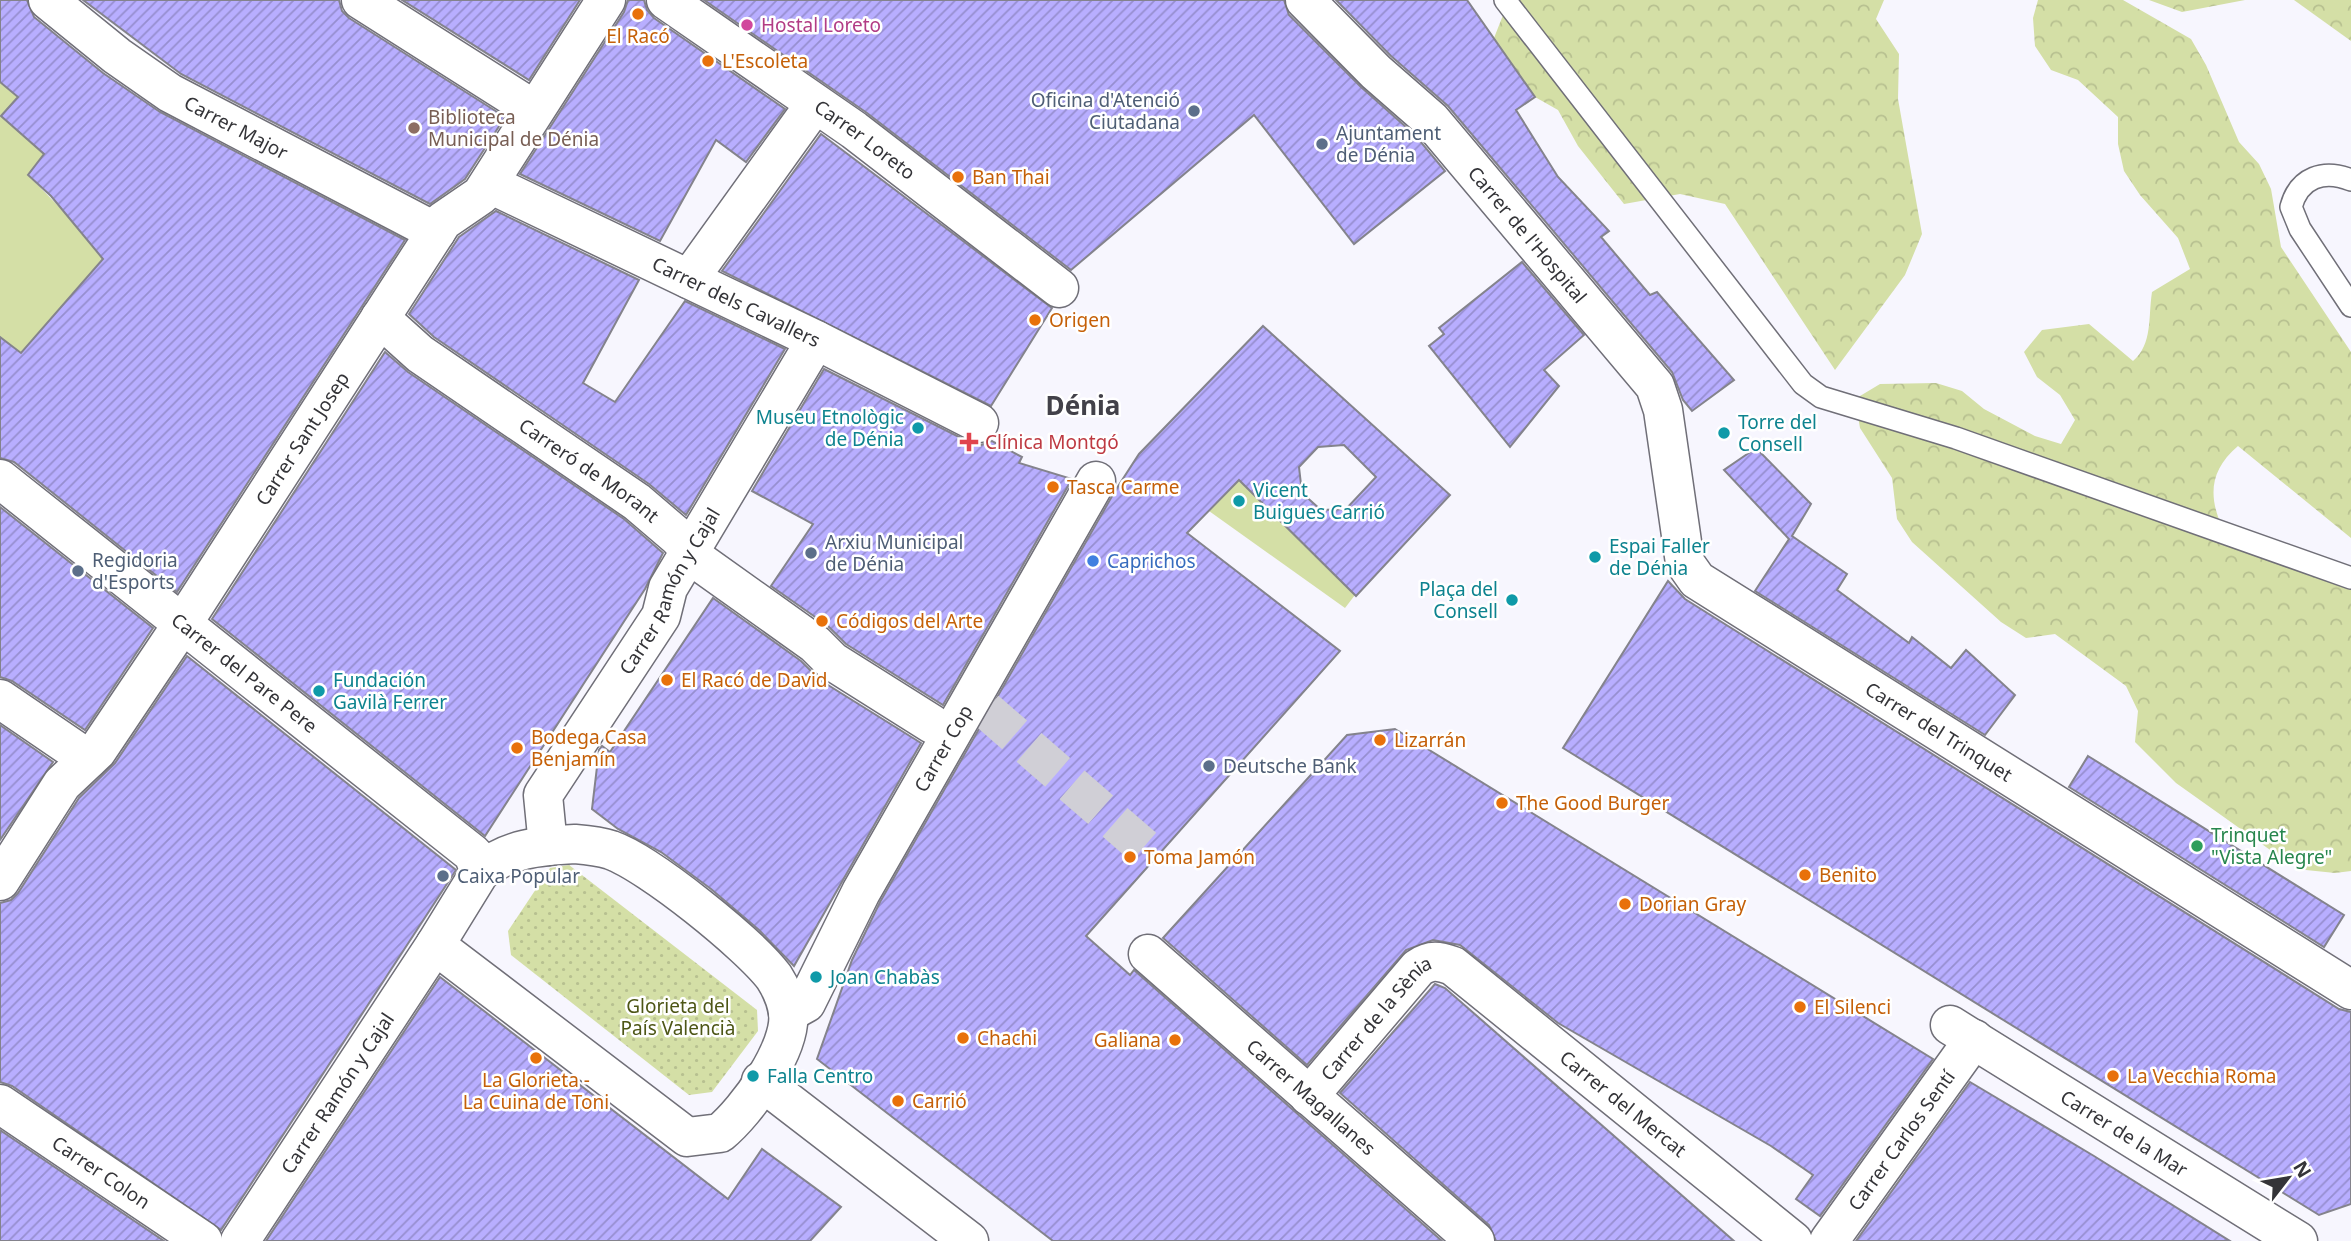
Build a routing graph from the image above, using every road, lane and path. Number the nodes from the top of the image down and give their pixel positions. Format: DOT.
graph roads {
  1 [pos="48,0"];
  2 [pos="361,0"];
  3 [pos="606,0"];
  4 [pos="666,0"];
  5 [pos="1306,0"];
  6 [pos="1505,0"];
  7 [pos="815,104"];
  8 [pos="533,109"];
  9 [pos="2351,180"];
  10 [pos="490,184"];
  11 [pos="436,232"];
  12 [pos="689,279"];
  13 [pos="1059,288"];
  14 [pos="2351,306"];
  15 [pos="380,318"];
  16 [pos="816,340"];
  17 [pos="1655,386"];
  18 [pos="979,423"];
  19 [pos="0,478"];
  20 [pos="1096,481"];
  21 [pos="690,552"];
  22 [pos="2351,578"];
  23 [pos="183,623"];
  24 [pos="0,699"];
  25 [pos="932,724"];
  26 [pos="88,759"];
  27 [pos="548,846"];
  28 [pos="480,872"];
  29 [pos="0,881"];
  30 [pos="435,945"];
  31 [pos="1148,954"];
  32 [pos="1453,966"];
  33 [pos="2351,990"];
  34 [pos="788,1013"];
  35 [pos="1962,1032"];
  36 [pos="761,1081"];
  37 [pos="1309,1096"];
  38 [pos="0,1104"];
  39 [pos="203,1241"];
  40 [pos="240,1241"];
  41 [pos="969,1241"];
  42 [pos="1475,1241"];
  43 [pos="1793,1241"];
  44 [pos="1829,1241"];
  45 [pos="2298,1241"];
  1 -- 11 [label="street, Carrer Major"];
  2 -- 8 [label="street"];
  3 -- 8 [label="street, Carrer Sant Josep"];
  4 -- 7 [label="street, Carrer Loreto"];
  5 -- 17 [label="street, Carrer de l'Hospital"];
  6 -- 22 [label="lane"];
  7 -- 12 [label="street"];
  7 -- 13 [label="street, Carrer Loreto"];
  8 -- 10 [label="street, Carrer Sant Josep"];
  9 -- 14 [label="lane"];
  10 -- 11 [label="street, Carrer Sant Josep"];
  10 -- 12 [label="street, Carrer dels Cavallers"];
  11 -- 15 [label="street, Carrer Sant Josep"];
  12 -- 16 [label="street, Carrer dels Cavallers"];
  15 -- 21 [label="street, Carreró de Morant"];
  15 -- 23 [label="street, Carrer Sant Josep"];
  16 -- 18 [label="street, Carrer dels Cavallers"];
  16 -- 21 [label="street, Carrer Ramón y Cajal"];
  17 -- 33 [label="street, Carrer del Trinquet"];
  19 -- 23 [label="street, Carrer del Pare Pere"];
  20 -- 34 [label="street, Carrer Cop"];
  21 -- 25 [label="street, Carreró de Morant"];
  21 -- 27 [label="street, Carrer Ramón y Cajal"];
  23 -- 26 [label="street, Carrer Sant Josep"];
  23 -- 28 [label="street, Carrer del Pare Pere"];
  24 -- 26 [label="street"];
  26 -- 29 [label="street, Carrer Sant Josep"];
  27 -- 28 [label="street"];
  27 -- 34 [label="street"];
  28 -- 30 [label="street"];
  30 -- 36 [label="street"];
  30 -- 40 [label="street, Carrer Ramón y Cajal"];
  31 -- 37 [label="street, Carrer Magallanes"];
  32 -- 37 [label="street, Carrer de la Sènia"];
  32 -- 43 [label="street, Carrer del Mercat"];
  34 -- 36 [label="street"];
  35 -- 44 [label="street, Carrer Carlos Sentí"];
  35 -- 45 [label="street, Carrer de la Mar"];
  36 -- 41 [label="street"];
  37 -- 42 [label="street, Carrer Magallanes"];
  38 -- 39 [label="street, Carrer Colon"];
}
